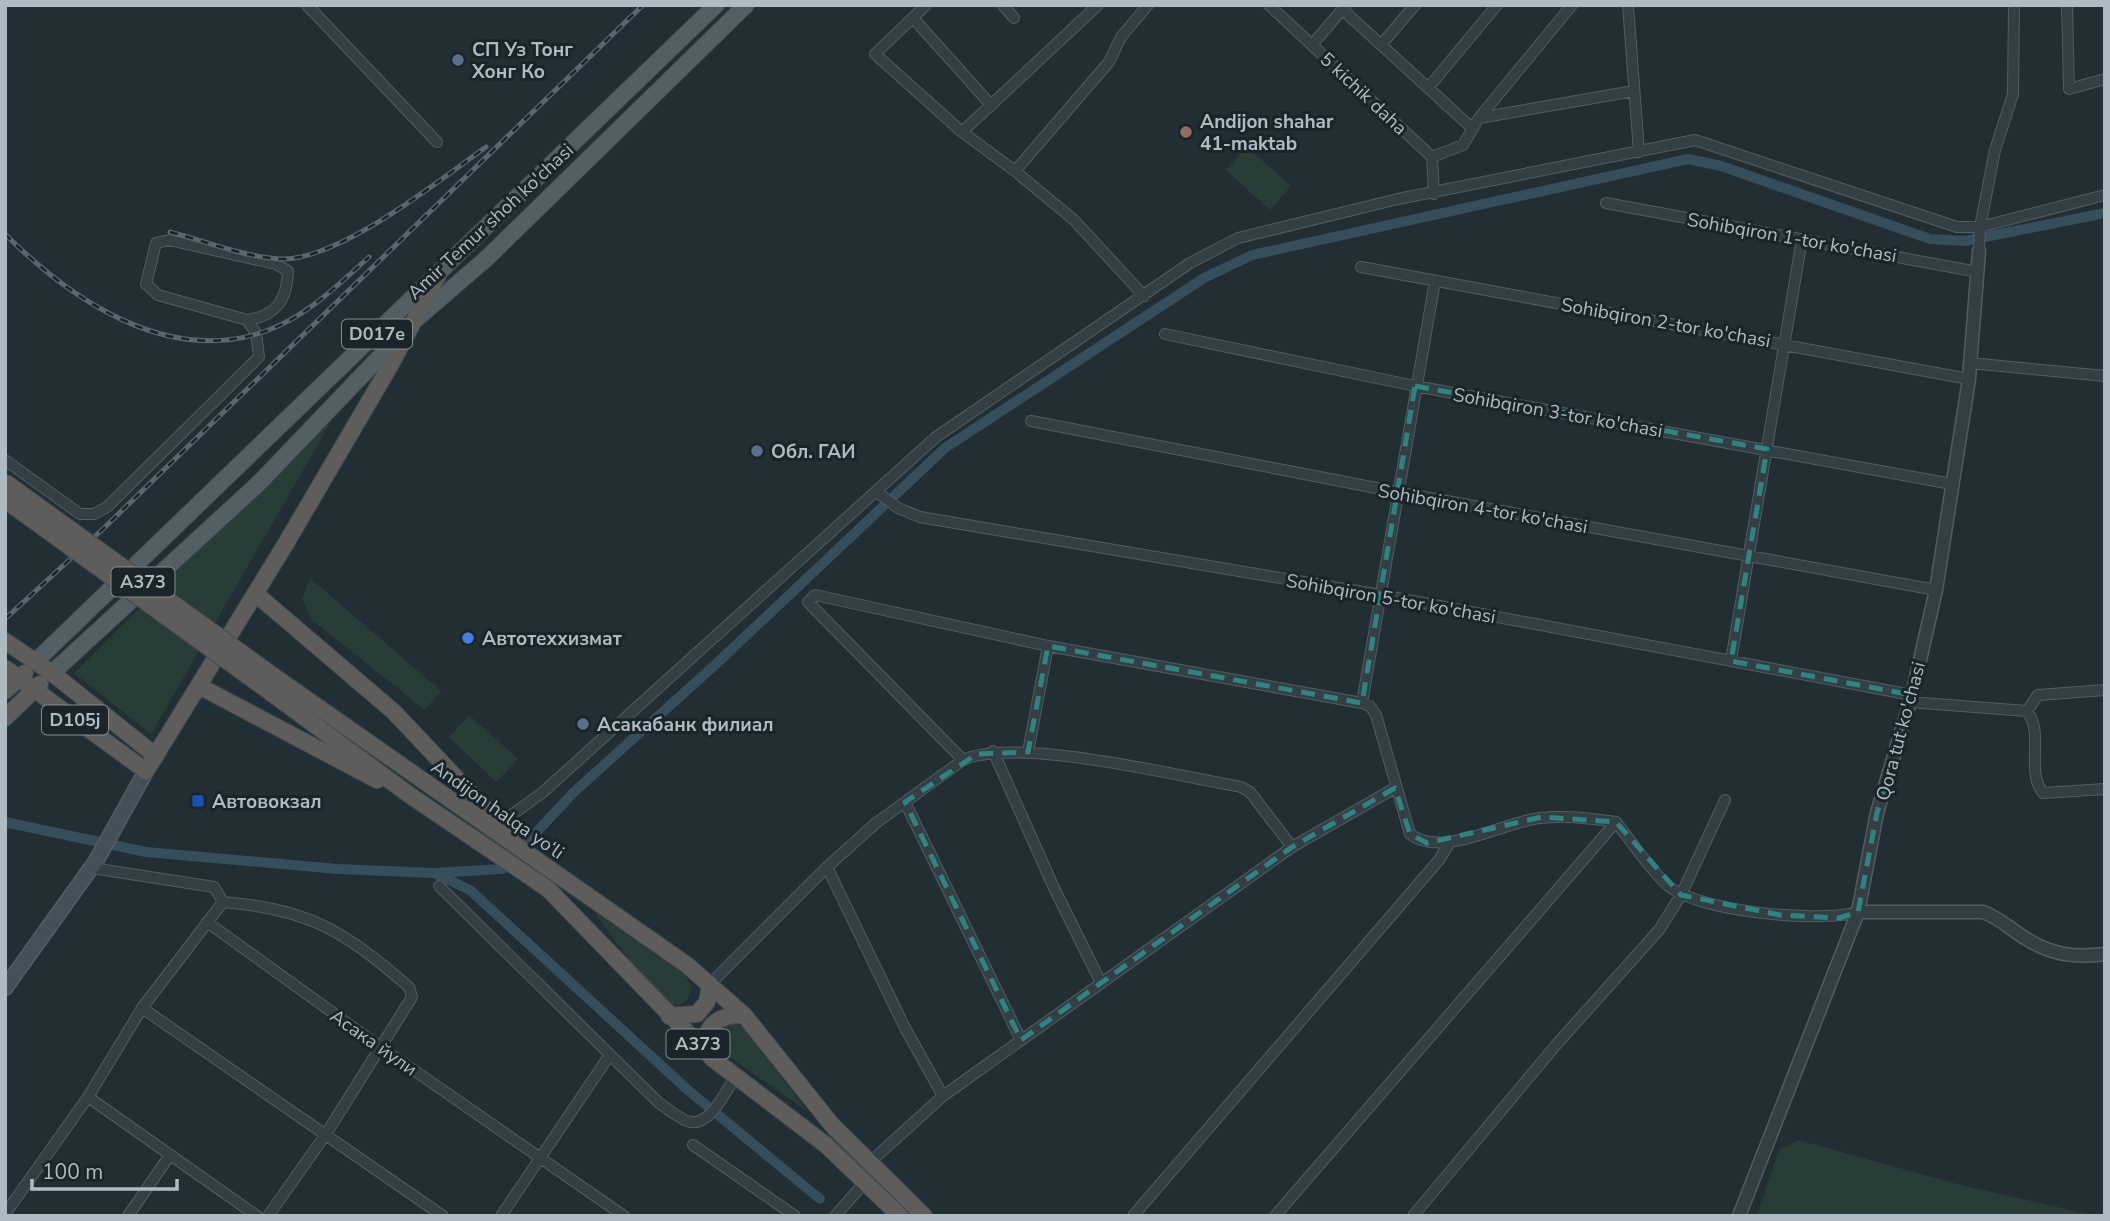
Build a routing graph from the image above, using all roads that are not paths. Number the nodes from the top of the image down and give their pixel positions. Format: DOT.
graph roads {
  1 [pos="307,5"];
  2 [pos="716,5"];
  3 [pos="746,5"];
  4 [pos="926,5"];
  5 [pos="1003,5"];
  6 [pos="1098,5"];
  7 [pos="1148,5"];
  8 [pos="1269,5"];
  9 [pos="1415,5"];
  10 [pos="1497,5"];
  11 [pos="1572,5"];
  12 [pos="1628,5"];
  13 [pos="2014,5"];
  14 [pos="2067,5"];
  15 [pos="1345,7"];
  16 [pos="913,18"];
  17 [pos="1014,18"];
  18 [pos="1312,45"];
  19 [pos="1381,45"];
  20 [pos="2105,79"];
  21 [pos="1428,88"];
  22 [pos="1634,91"];
  23 [pos="991,105"];
  24 [pos="1479,118"];
  25 [pos="1473,129"];
  26 [pos="962,132"];
  27 [pos="437,142"];
  28 [pos="1639,152"];
  29 [pos="1432,157"];
  30 [pos="1015,171"];
  31 [pos="1434,194"];
  32 [pos="2105,195"];
  33 [pos="1606,203"];
  34 [pos="1980,228"];
  35 [pos="1802,239"];
  36 [pos="1979,251"];
  37 [pos="1362,267"];
  38 [pos="1978,272"];
  39 [pos="438,275"];
  40 [pos="1435,281"];
  41 [pos="1144,296"];
  42 [pos="247,320"];
  43 [pos="414,321"];
  44 [pos="1165,334"];
  45 [pos="1786,343"];
  46 [pos="1970,363"];
  47 [pos="2105,376"];
  48 [pos="1969,379"];
  49 [pos="1415,386"];
  50 [pos="1031,421"];
  51 [pos="1767,449"];
  52 [pos="5,460"];
  53 [pos="5,482"];
  54 [pos="1952,484"];
  55 [pos="1397,492"];
  56 [pos="878,493"];
  57 [pos="5,500"];
  58 [pos="1749,555"];
  59 [pos="1936,590"];
  60 [pos="256,594"];
  61 [pos="1381,595"];
  62 [pos="5,641"];
  63 [pos="1048,646"];
  64 [pos="36,661"];
  65 [pos="1731,661"];
  66 [pos="5,668"];
  67 [pos="52,673"];
  68 [pos="19,679"];
  69 [pos="199,687"];
  70 [pos="276,687"];
  71 [pos="34,689"];
  72 [pos="2105,690"];
  73 [pos="5,691"];
  74 [pos="1910,699"];
  75 [pos="1362,702"];
  76 [pos="2027,711"];
  77 [pos="5,718"];
  78 [pos="993,751"];
  79 [pos="1028,752"];
  80 [pos="156,756"];
  81 [pos="962,760"];
  82 [pos="146,771"];
  83 [pos="1395,788"];
  84 [pos="2105,789"];
  85 [pos="411,796"];
  86 [pos="1725,800"];
  87 [pos="905,802"];
  88 [pos="1616,822"];
  89 [pos="499,824"];
  90 [pos="1450,842"];
  91 [pos="1292,847"];
  92 [pos="534,860"];
  93 [pos="94,864"];
  94 [pos="827,867"];
  95 [pos="439,886"];
  96 [pos="1681,895"];
  97 [pos="223,902"];
  98 [pos="1858,912"];
  99 [pos="207,922"];
  100 [pos="2105,954"];
  101 [pos="1101,983"];
  102 [pos="710,984"];
  103 [pos="5,988"];
  104 [pos="142,1008"];
  105 [pos="744,1015"];
  106 [pos="669,1016"];
  107 [pos="1021,1040"];
  108 [pos="379,1046"];
  109 [pos="705,1051"];
  110 [pos="609,1056"];
  111 [pos="736,1076"];
  112 [pos="943,1096"];
  113 [pos="88,1097"];
  114 [pos="326,1134"];
  115 [pos="693,1145"];
  116 [pos="170,1155"];
  117 [pos="542,1158"];
  118 [pos="869,1163"];
  119 [pos="865,1182"];
  120 [pos="5,1214"];
  121 [pos="256,1215"];
  122 [pos="128,1216"];
  123 [pos="268,1216"];
  124 [pos="443,1216"];
  125 [pos="501,1216"];
  126 [pos="624,1216"];
  127 [pos="794,1216"];
  128 [pos="835,1216"];
  129 [pos="900,1216"];
  130 [pos="924,1216"];
  131 [pos="1133,1216"];
  132 [pos="1275,1216"];
  133 [pos="1413,1216"];
  134 [pos="1739,1216"];
  1 -- 27 [label="street"];
  2 -- 39 [label="main road, Amir Temur shoh ko'chasi / D017e"];
  3 -- 43 [label="main road, Amir Temur shoh ko'chasi / D017e"];
  4 -- 16 [label="street"];
  5 -- 17 [label="street"];
  6 -- 23 [label="street"];
  7 -- 30 [label="street"];
  8 -- 18 [label="street, 5 kichik daha"];
  9 -- 19 [label="street"];
  10 -- 21 [label="street"];
  11 -- 24 [label="street"];
  12 -- 22 [label="street"];
  13 -- 34 [label="street, Qora tut ko'chasi"];
  14 -- 20 [label="street"];
  15 -- 18 [label="street"];
  15 -- 19 [label="street"];
  16 -- 23 [label="street"];
  16 -- 26 [label="street"];
  18 -- 29 [label="street, 5 kichik daha"];
  19 -- 21 [label="street"];
  21 -- 25 [label="street"];
  22 -- 24 [label="street"];
  22 -- 28 [label="street"];
  23 -- 26 [label="street"];
  24 -- 25 [label="street"];
  25 -- 29 [label="street"];
  26 -- 30 [label="street"];
  28 -- 31 [label="street"];
  28 -- 34 [label="street"];
  29 -- 31 [label="street"];
  30 -- 41 [label="street"];
  31 -- 41 [label="street"];
  32 -- 34 [label="street"];
  33 -- 35 [label="street, Sohibqiron 1-tor ko'chasi"];
  34 -- 36 [label="street, Qora tut ko'chasi"];
  35 -- 38 [label="street, Sohibqiron 1-tor ko'chasi"];
  35 -- 45 [label="street"];
  36 -- 38 [label="street, Qora tut ko'chasi"];
  37 -- 40 [label="street, Sohibqiron 2-tor ko'chasi"];
  38 -- 46 [label="street, Qora tut ko'chasi"];
  39 -- 43 [label="highway"];
  39 -- 64 [label="main road, Amir Temur shoh ko'chasi / D017e"];
  40 -- 45 [label="street, Sohibqiron 2-tor ko'chasi"];
  40 -- 49 [label="street"];
  41 -- 56 [label="street"];
  42 -- 42 [label="street"];
  42 -- 52 [label="street"];
  43 -- 60 [label="highway"];
  43 -- 67 [label="main road, Amir Temur shoh ko'chasi / D017e"];
  44 -- 49 [label="street, Sohibqiron 3-tor ko'chasi"];
  45 -- 48 [label="street, Sohibqiron 2-tor ko'chasi"];
  45 -- 51 [label="street"];
  46 -- 47 [label="street"];
  46 -- 48 [label="street, Qora tut ko'chasi"];
  48 -- 54 [label="street, Qora tut ko'chasi"];
  49 -- 51 [label="street, Sohibqiron 3-tor ko'chasi"];
  49 -- 55 [label="street"];
  50 -- 55 [label="street, Sohibqiron 4-tor ko'chasi"];
  51 -- 54 [label="street, Sohibqiron 3-tor ko'chasi"];
  51 -- 58 [label="street"];
  53 -- 70 [label="highway, Andijon halqa yo‘li / A373, bridge"];
  54 -- 59 [label="street, Qora tut ko'chasi"];
  55 -- 58 [label="street, Sohibqiron 4-tor ko'chasi"];
  55 -- 61 [label="street"];
  56 -- 61 [label="street, Sohibqiron 5-tor ko'chasi"];
  56 -- 89 [label="street"];
  57 -- 70 [label="highway, Andijon halqa yo‘li / A373, bridge"];
  58 -- 59 [label="street, Sohibqiron 4-tor ko'chasi"];
  58 -- 65 [label="street"];
  59 -- 74 [label="street, Qora tut ko'chasi"];
  60 -- 69 [label="highway"];
  60 -- 89 [label="highway"];
  61 -- 65 [label="street, Sohibqiron 5-tor ko'chasi"];
  61 -- 75 [label="street"];
  62 -- 64 [label="highway"];
  63 -- 75 [label="street"];
  63 -- 79 [label="street"];
  63 -- 81 [label="street"];
  64 -- 67 [label="highway"];
  64 -- 68 [label="highway"];
  65 -- 74 [label="street, Sohibqiron 5-tor ko'chasi"];
  66 -- 68 [label="highway, D105j"];
  67 -- 71 [label="highway"];
  67 -- 80 [label="highway, D105j"];
  68 -- 71 [label="highway, D105j"];
  68 -- 73 [label="highway"];
  69 -- 80 [label="highway"];
  69 -- 85 [label="highway"];
  70 -- 85 [label="highway, Andijon halqa yo‘li / A373"];
  70 -- 92 [label="highway, Andijon halqa yo‘li / A373"];
  71 -- 77 [label="highway"];
  71 -- 82 [label="highway, D105j"];
  72 -- 76 [label="street"];
  74 -- 76 [label="street, Sohibqiron 5-tor ko'chasi"];
  74 -- 98 [label="street, Qora tut ko'chasi"];
  75 -- 83 [label="street"];
  76 -- 84 [label="street"];
  78 -- 79 [label="street"];
  78 -- 81 [label="street"];
  78 -- 101 [label="street"];
  79 -- 91 [label="street"];
  80 -- 82 [label="highway"];
  81 -- 87 [label="street"];
  82 -- 93 [label="main road"];
  83 -- 90 [label="street"];
  83 -- 91 [label="street"];
  85 -- 106 [label="highway, Andijon halqa yo‘li / A373"];
  86 -- 96 [label="street"];
  87 -- 94 [label="street"];
  87 -- 107 [label="street"];
  88 -- 90 [label="street"];
  88 -- 96 [label="street"];
  88 -- 132 [label="street"];
  89 -- 92 [label="highway"];
  90 -- 131 [label="street"];
  91 -- 101 [label="street"];
  92 -- 102 [label="highway, Andijon halqa yo‘li / A373"];
  93 -- 97 [label="street"];
  93 -- 103 [label="main road"];
  94 -- 102 [label="street"];
  94 -- 112 [label="street"];
  95 -- 110 [label="street"];
  96 -- 98 [label="street"];
  96 -- 133 [label="street"];
  97 -- 99 [label="street"];
  97 -- 108 [label="street"];
  98 -- 100 [label="street"];
  98 -- 134 [label="street, Qora tut ko'chasi"];
  99 -- 104 [label="street"];
  99 -- 108 [label="street, Асака йули"];
  101 -- 107 [label="street"];
  102 -- 105 [label="highway, Andijon halqa yo‘li / A373"];
  102 -- 106 [label="highway"];
  104 -- 113 [label="street"];
  104 -- 114 [label="street"];
  105 -- 109 [label="highway"];
  105 -- 118 [label="highway, Andijon halqa yo‘li / A373"];
  106 -- 109 [label="highway, Andijon halqa yo‘li / A373"];
  107 -- 112 [label="street"];
  108 -- 114 [label="street"];
  108 -- 117 [label="street, Асака йули"];
  109 -- 111 [label="highway, Andijon halqa yo‘li / A373"];
  110 -- 111 [label="street"];
  110 -- 117 [label="street"];
  111 -- 119 [label="highway, Andijon halqa yo‘li / A373"];
  112 -- 118 [label="street"];
  113 -- 116 [label="street"];
  113 -- 120 [label="street"];
  114 -- 123 [label="street"];
  114 -- 124 [label="street"];
  115 -- 127 [label="street"];
  116 -- 121 [label="street"];
  116 -- 122 [label="street"];
  117 -- 125 [label="street"];
  117 -- 126 [label="street, Асака йули"];
  118 -- 130 [label="highway, Andijon halqa yo‘li / A373"];
  119 -- 128 [label="street"];
  119 -- 129 [label="highway, Andijon halqa yo‘li / A373"];
}
